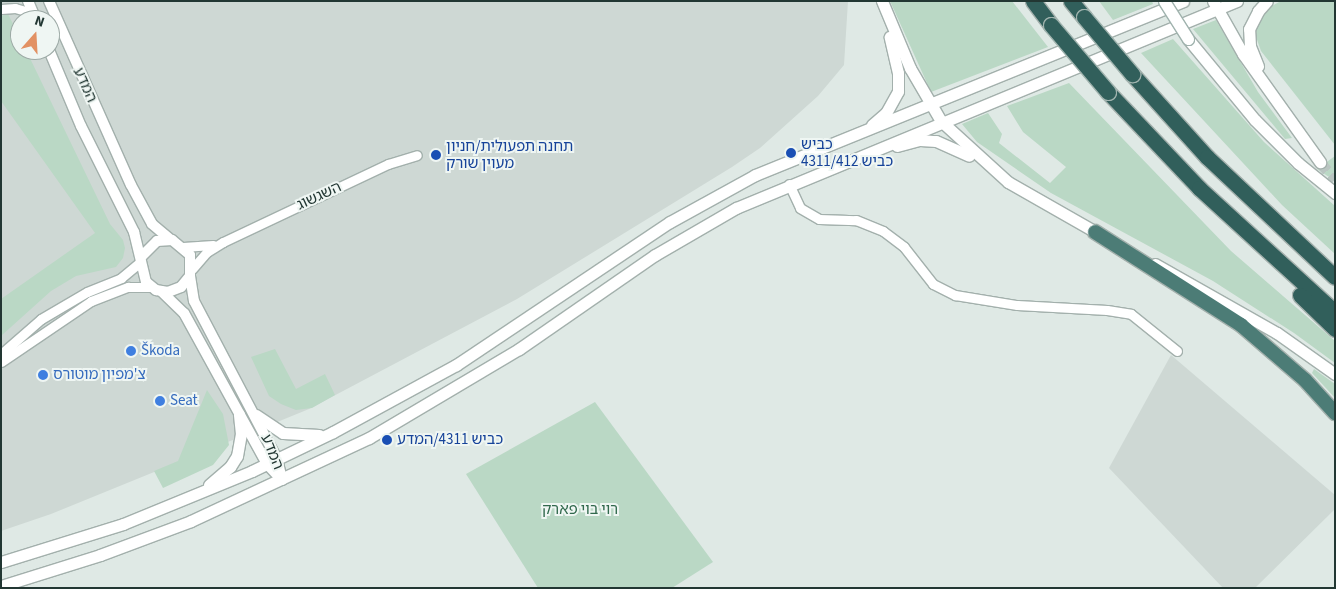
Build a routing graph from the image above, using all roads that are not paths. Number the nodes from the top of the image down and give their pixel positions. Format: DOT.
graph roads {
  1 [pos="49,1"];
  2 [pos="882,1"];
  3 [pos="1033,1"];
  4 [pos="1071,1"];
  5 [pos="1164,1"];
  6 [pos="1183,1"];
  7 [pos="1238,1"];
  8 [pos="1268,1"];
  9 [pos="1215,5"];
  10 [pos="1,8"];
  11 [pos="19,10"];
  12 [pos="1086,10"];
  13 [pos="53,60"];
  14 [pos="1277,103"];
  15 [pos="929,104"];
  16 [pos="941,121"];
  17 [pos="862,133"];
  18 [pos="1160,149"];
  19 [pos="868,152"];
  20 [pos="417,155"];
  21 [pos="1320,162"];
  22 [pos="993,171"];
  23 [pos="789,184"];
  24 [pos="1335,193"];
  25 [pos="1096,232"];
  26 [pos="172,240"];
  27 [pos="223,242"];
  28 [pos="183,247"];
  29 [pos="141,260"];
  30 [pos="191,273"];
  31 [pos="1335,277"];
  32 [pos="151,287"];
  33 [pos="161,291"];
  34 [pos="1335,312"];
  35 [pos="1335,329"];
  36 [pos="1177,351"];
  37 [pos="1,354"];
  38 [pos="1,362"];
  39 [pos="1335,374"];
  40 [pos="1335,413"];
  41 [pos="239,414"];
  42 [pos="256,415"];
  43 [pos="333,432"];
  44 [pos="272,461"];
  45 [pos="282,480"];
  46 [pos="196,495"];
  47 [pos="1,562"];
  48 [pos="1,586"];
  1 -- 26 [label="street, המדע"];
  2 -- 15 [label="main road"];
  2 -- 17 [label="main road"];
  3 -- 18 [label="highway, bridge"];
  4 -- 12 [label="highway"];
  5 -- 24 [label="main road, bridge"];
  6 -- 15 [label="main road"];
  7 -- 9 [label="main road"];
  8 -- 14 [label="main road"];
  9 -- 14 [label="main road"];
  9 -- 16 [label="main road"];
  10 -- 11 [label="street"];
  12 -- 31 [label="highway, bridge"];
  13 -- 29 [label="street, המדע"];
  14 -- 21 [label="main road"];
  15 -- 16 [label="main road"];
  15 -- 17 [label="main road"];
  16 -- 19 [label="main road"];
  16 -- 22 [label="main road"];
  17 -- 43 [label="main road"];
  18 -- 34 [label="highway"];
  18 -- 35 [label="highway"];
  19 -- 22 [label="main road"];
  19 -- 23 [label="main road"];
  20 -- 27 [label="street, השגשוג"];
  22 -- 25 [label="main road"];
  23 -- 36 [label="street"];
  23 -- 45 [label="main road"];
  25 -- 39 [label="main road"];
  25 -- 40 [label="highway"];
  26 -- 28 [label="street"];
  26 -- 29 [label="street"];
  27 -- 28 [label="street, השגשוג"];
  27 -- 30 [label="street, השגשוג"];
  28 -- 30 [label="street"];
  29 -- 32 [label="street"];
  29 -- 37 [label="street"];
  30 -- 33 [label="street"];
  30 -- 42 [label="street, המדע"];
  32 -- 33 [label="street"];
  32 -- 38 [label="street"];
  33 -- 41 [label="street, המדע"];
  41 -- 44 [label="street, המדע"];
  41 -- 46 [label="main road"];
  42 -- 43 [label="main road"];
  42 -- 44 [label="street, המדע"];
  43 -- 44 [label="main road"];
  44 -- 45 [label="street, המדע"];
  44 -- 46 [label="main road"];
  45 -- 48 [label="main road"];
  46 -- 47 [label="main road"];
}
